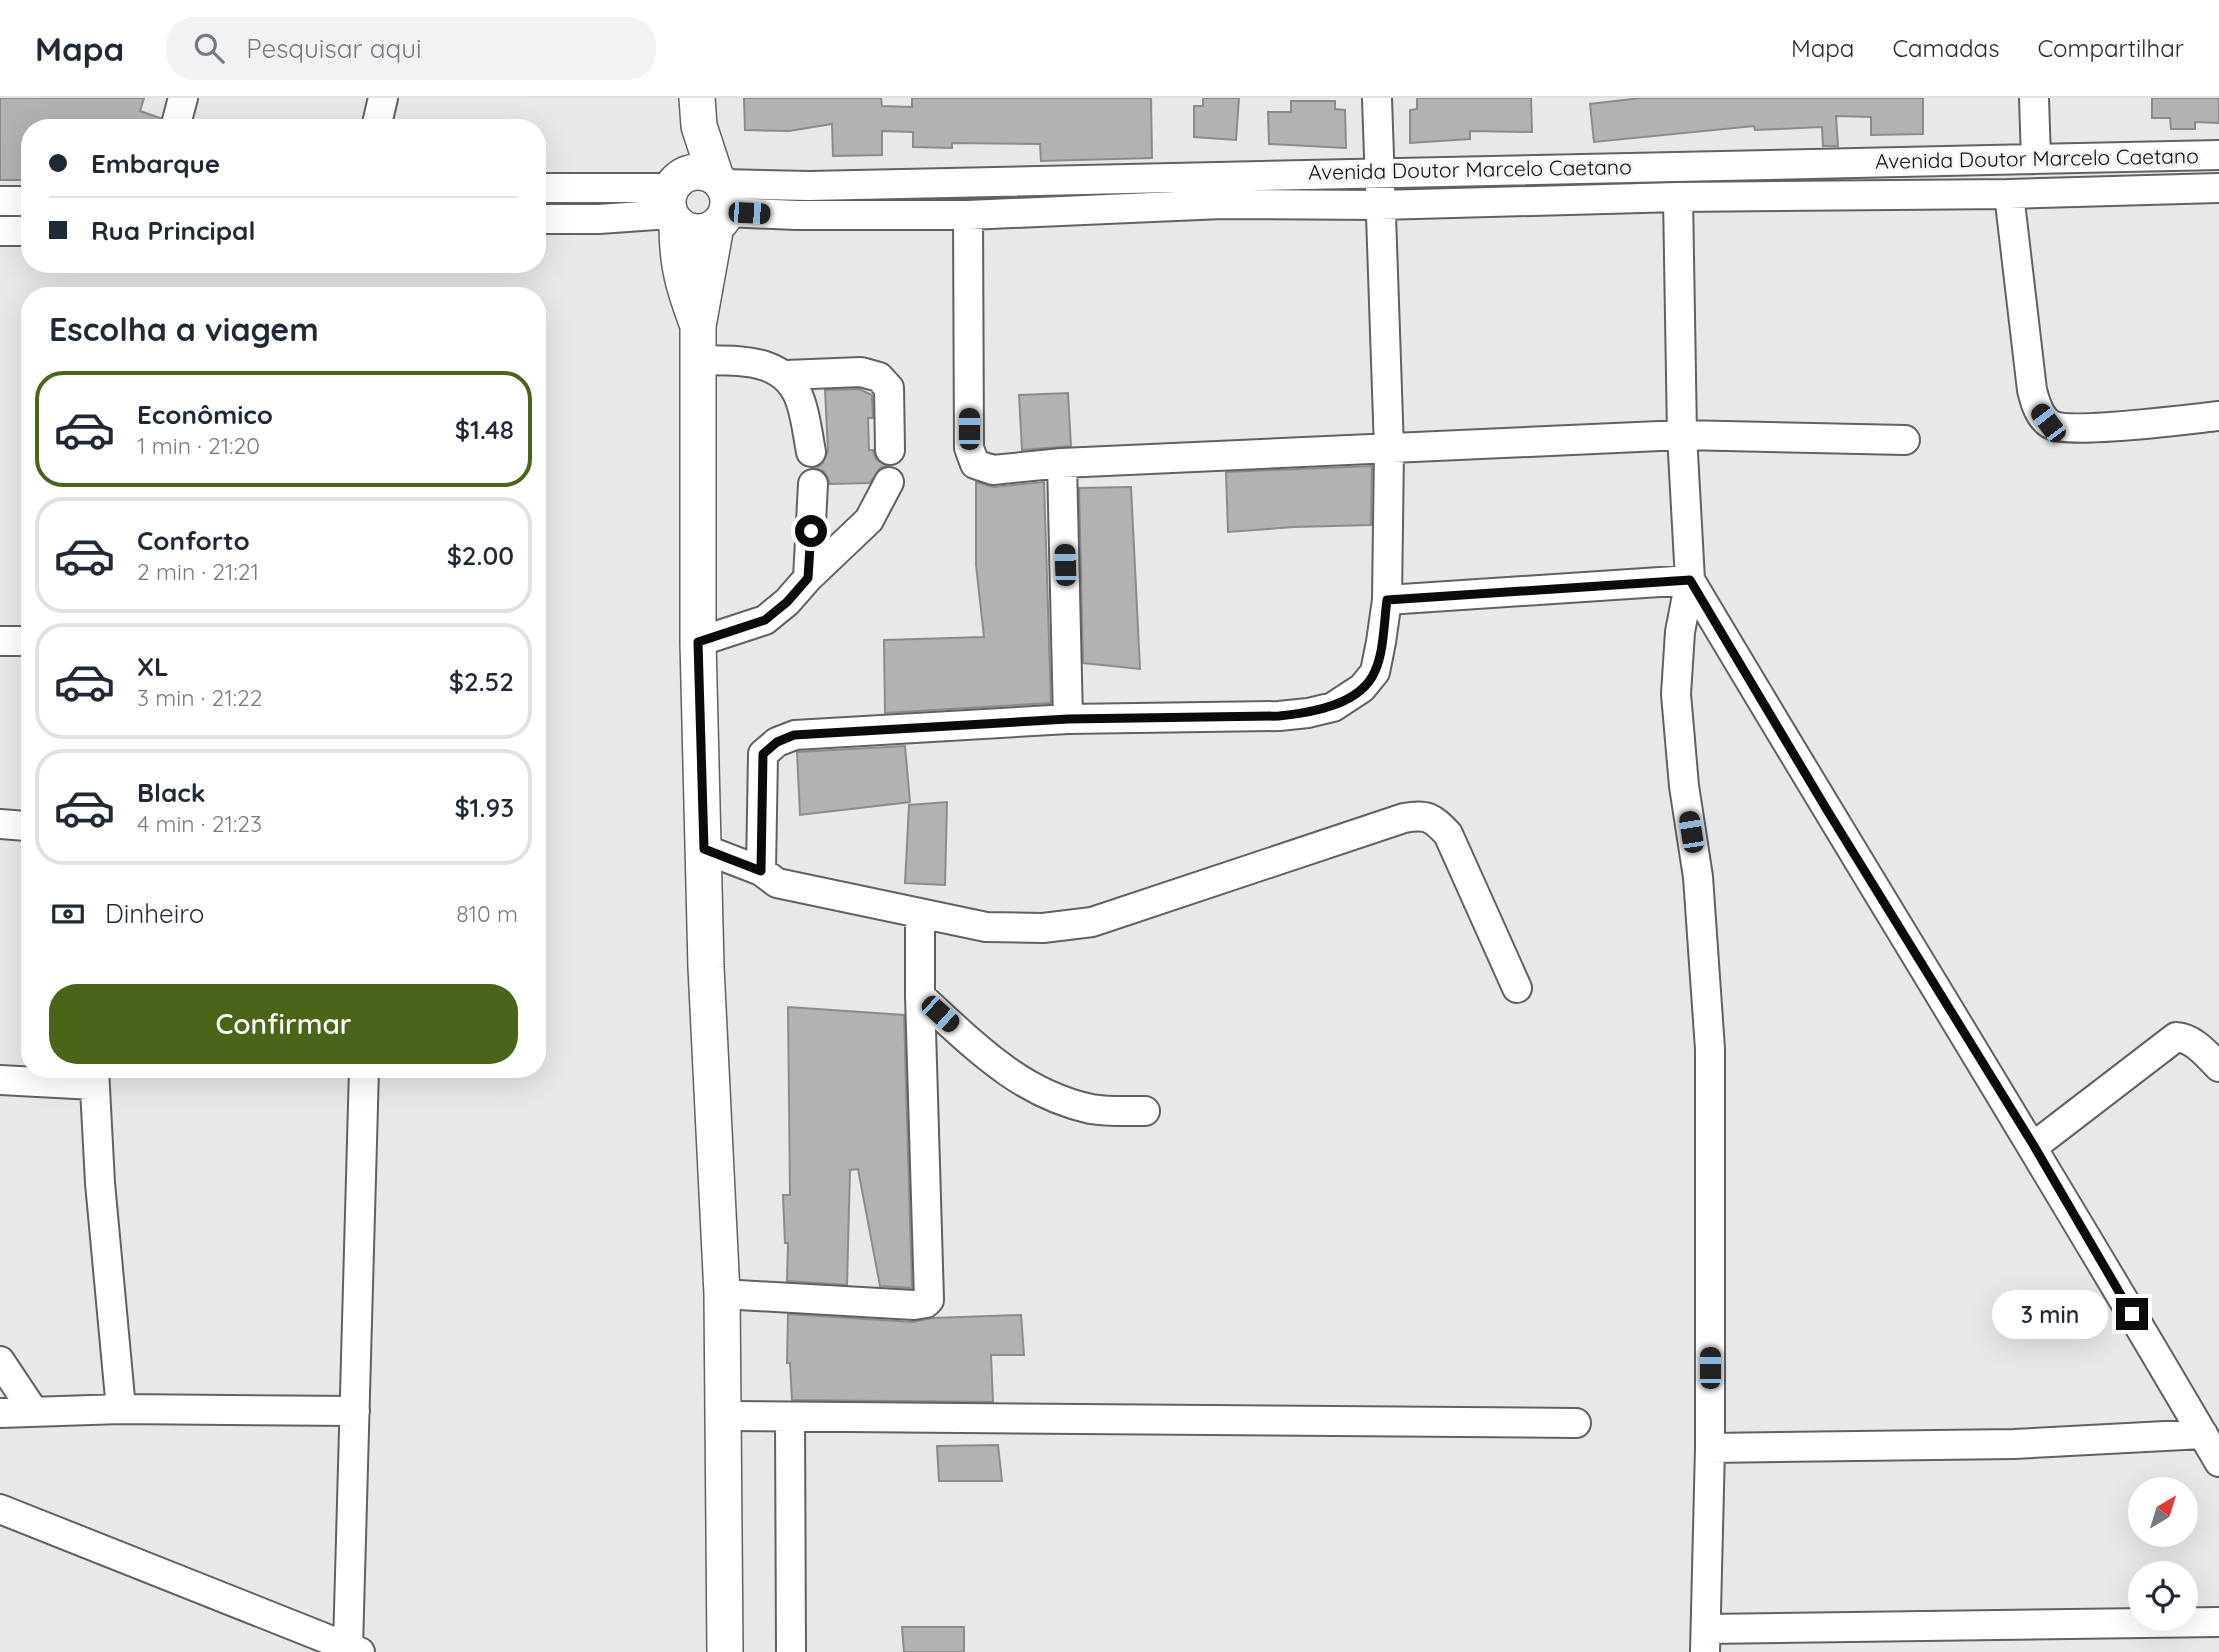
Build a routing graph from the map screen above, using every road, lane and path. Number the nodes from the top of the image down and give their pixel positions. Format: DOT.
graph roads {
  1 [pos="183,98"];
  2 [pos="383,98"];
  3 [pos="1377,98"];
  4 [pos="2034,98"];
  5 [pos="698,112"];
  6 [pos="177,119"];
  7 [pos="378,119"];
  8 [pos="2219,155"];
  9 [pos="2036,159"];
  10 [pos="1379,172"];
  11 [pos="2219,188"];
  12 [pos="546,189"];
  13 [pos="2009,194"];
  14 [pos="1678,197"];
  15 [pos="720,200"];
  16 [pos="0,201"];
  17 [pos="21,201"];
  18 [pos="673,202"];
  19 [pos="1380,205"];
  20 [pos="968,215"];
  21 [pos="546,219"];
  22 [pos="21,230"];
  23 [pos="0,231"];
  24 [pos="698,326"];
  25 [pos="698,360"];
  26 [pos="786,375"];
  27 [pos="2219,416"];
  28 [pos="1682,435"];
  29 [pos="1905,440"];
  30 [pos="1389,449"];
  31 [pos="890,450"];
  32 [pos="811,452"];
  33 [pos="1062,463"];
  34 [pos="889,482"];
  35 [pos="813,484"];
  36 [pos="808,578"];
  37 [pos="1690,580"];
  38 [pos="1387,600"];
  39 [pos="0,641"];
  40 [pos="21,641"];
  41 [pos="698,642"];
  42 [pos="1068,719"];
  43 [pos="704,849"];
  44 [pos="761,871"];
  45 [pos="920,913"];
  46 [pos="1517,988"];
  47 [pos="920,996"];
  48 [pos="2219,1067"];
  49 [pos="63,1078"];
  50 [pos="94,1078"];
  51 [pos="364,1078"];
  52 [pos="0,1080"];
  53 [pos="1145,1111"];
  54 [pos="2034,1146"];
  55 [pos="722,1294"];
  56 [pos="0,1362"];
  57 [pos="121,1409"];
  58 [pos="33,1412"];
  59 [pos="355,1412"];
  60 [pos="0,1413"];
  61 [pos="723,1416"];
  62 [pos="790,1417"];
  63 [pos="1576,1423"];
  64 [pos="2203,1434"];
  65 [pos="1710,1448"];
  66 [pos="2219,1462"];
  67 [pos="0,1509"];
  68 [pos="2219,1622"];
  69 [pos="1706,1640"];
  70 [pos="354,1650"];
  71 [pos="725,1652"];
  72 [pos="791,1652"];
  1 -- 6 [label="street"];
  2 -- 7 [label="street"];
  3 -- 10 [label="street"];
  4 -- 9 [label="street"];
  5 -- 15 [label="main road"];
  5 -- 18 [label="main road"];
  8 -- 9 [label="street, Avenida Doutor Marcelo Caetano"];
  9 -- 10 [label="street, Avenida Doutor Marcelo Caetano"];
  10 -- 15 [label="street, Avenida Doutor Marcelo Caetano"];
  10 -- 19 [label="street"];
  11 -- 13 [label="street, Avenida Doutor Marcelo Caetano"];
  12 -- 18 [label="street, Avenida Doutor Marcelo Caetano"];
  13 -- 14 [label="street, Avenida Doutor Marcelo Caetano"];
  13 -- 27 [label="street"];
  14 -- 19 [label="street, Avenida Doutor Marcelo Caetano"];
  14 -- 28 [label="street"];
  15 -- 18 [label="main road, Avenida Doutor Marcelo Caetano"];
  15 -- 18 [label="main road, Avenida Doutor Marcelo Caetano"];
  15 -- 20 [label="street, Avenida Doutor Marcelo Caetano"];
  15 -- 24 [label="main road"];
  16 -- 17 [label="street"];
  18 -- 21 [label="street, Avenida Doutor Marcelo Caetano"];
  18 -- 24 [label="main road"];
  19 -- 20 [label="street, Avenida Doutor Marcelo Caetano"];
  19 -- 30 [label="street"];
  20 -- 33 [label="street"];
  22 -- 23 [label="street"];
  24 -- 25 [label="main road"];
  25 -- 26 [label="street"];
  25 -- 41 [label="main road"];
  26 -- 31 [label="street"];
  26 -- 32 [label="street"];
  28 -- 29 [label="street"];
  28 -- 30 [label="street"];
  28 -- 37 [label="street"];
  30 -- 33 [label="street"];
  30 -- 38 [label="street"];
  33 -- 42 [label="street"];
  34 -- 36 [label="street"];
  35 -- 36 [label="street"];
  36 -- 41 [label="street"];
  37 -- 38 [label="street"];
  37 -- 54 [label="street"];
  37 -- 65 [label="street"];
  38 -- 42 [label="street"];
  39 -- 40 [label="street"];
  41 -- 43 [label="main road"];
  42 -- 44 [label="street"];
  43 -- 44 [label="street"];
  43 -- 55 [label="main road"];
  44 -- 45 [label="street"];
  45 -- 46 [label="street"];
  45 -- 47 [label="street"];
  47 -- 53 [label="street"];
  47 -- 55 [label="street"];
  48 -- 54 [label="street"];
  49 -- 52 [label="street"];
  50 -- 57 [label="street"];
  51 -- 59 [label="street"];
  54 -- 64 [label="street"];
  55 -- 61 [label="main road"];
  56 -- 58 [label="street"];
  57 -- 58 [label="street"];
  57 -- 59 [label="street"];
  58 -- 60 [label="street"];
  59 -- 70 [label="street"];
  61 -- 62 [label="street"];
  61 -- 71 [label="main road"];
  62 -- 63 [label="street"];
  62 -- 72 [label="street"];
  64 -- 65 [label="street"];
  64 -- 66 [label="street"];
  65 -- 69 [label="street"];
  67 -- 70 [label="street"];
  68 -- 69 [label="street"];
}
